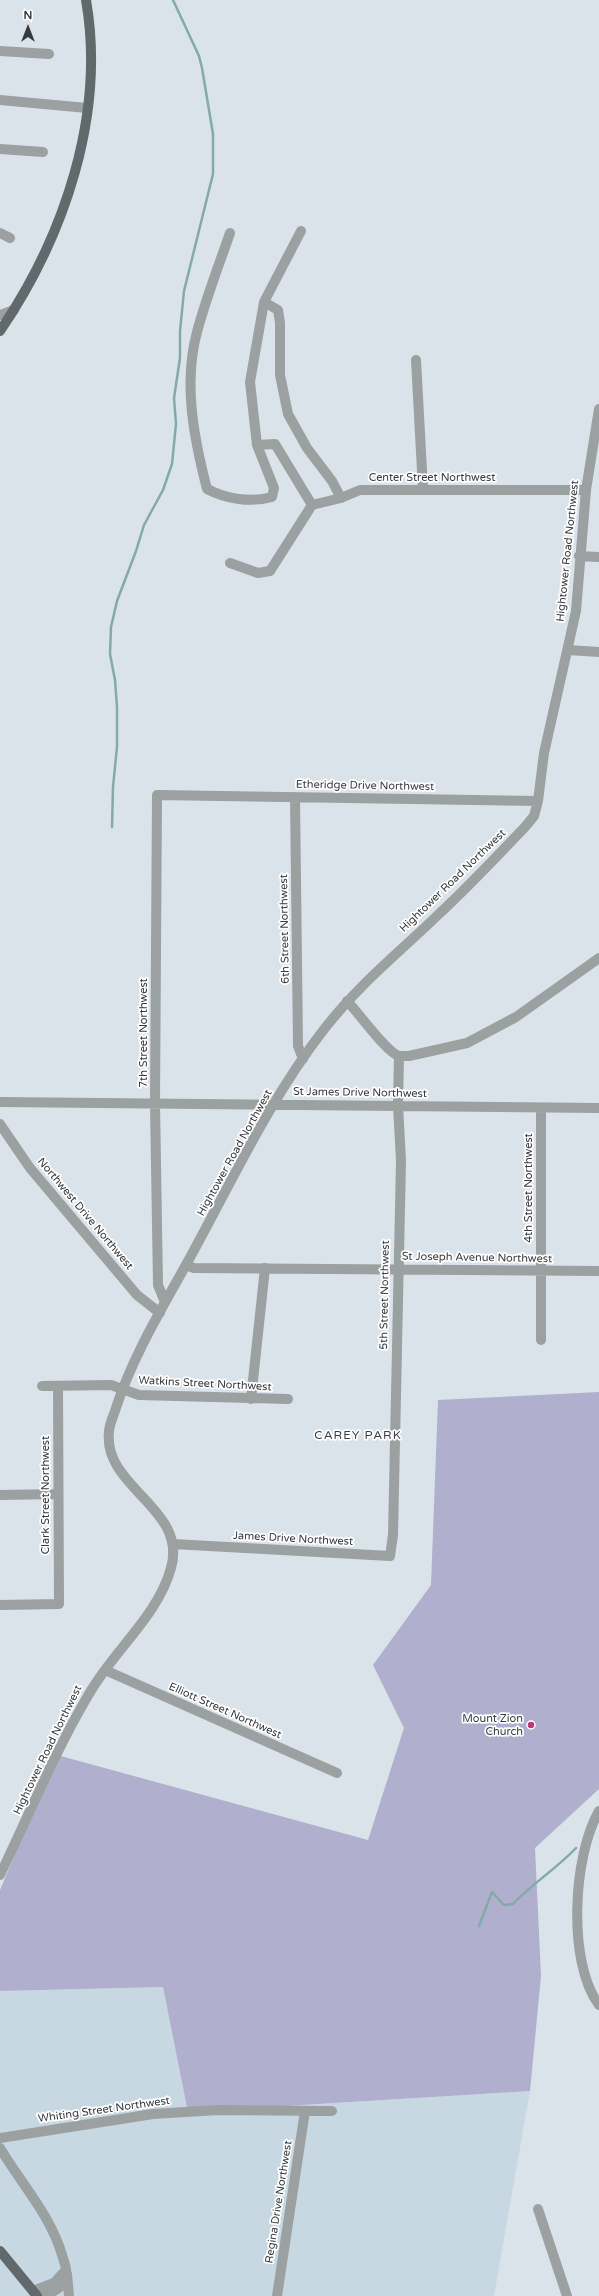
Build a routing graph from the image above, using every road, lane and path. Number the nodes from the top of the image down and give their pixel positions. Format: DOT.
graph roads {
  1 [pos="86,0"];
  2 [pos="0,51"];
  3 [pos="49,54"];
  4 [pos="0,100"];
  5 [pos="87,108"];
  6 [pos="0,149"];
  7 [pos="43,152"];
  8 [pos="301,231"];
  9 [pos="0,233"];
  10 [pos="230,233"];
  11 [pos="10,238"];
  12 [pos="264,302"];
  13 [pos="14,310"];
  14 [pos="0,315"];
  15 [pos="0,332"];
  16 [pos="416,360"];
  17 [pos="599,408"];
  18 [pos="257,445"];
  19 [pos="423,489"];
  20 [pos="586,490"];
  21 [pos="341,498"];
  22 [pos="312,505"];
  23 [pos="579,556"];
  24 [pos="599,557"];
  25 [pos="230,563"];
  26 [pos="568,650"];
  27 [pos="599,652"];
  28 [pos="191,796"];
  29 [pos="295,797"];
  30 [pos="538,801"];
  31 [pos="599,958"];
  32 [pos="347,1001"];
  33 [pos="399,1056"];
  34 [pos="303,1059"];
  35 [pos="0,1102"];
  36 [pos="155,1103"];
  37 [pos="274,1104"];
  38 [pos="398,1105"];
  39 [pos="541,1108"];
  40 [pos="599,1108"];
  41 [pos="0,1124"];
  42 [pos="186,1265"];
  43 [pos="265,1268"];
  44 [pos="398,1269"];
  45 [pos="541,1271"];
  46 [pos="599,1271"];
  47 [pos="165,1302"];
  48 [pos="160,1313"];
  49 [pos="540,1340"];
  50 [pos="42,1386"];
  51 [pos="58,1386"];
  52 [pos="123,1388"];
  53 [pos="251,1399"];
  54 [pos="288,1399"];
  55 [pos="58,1494"];
  56 [pos="0,1495"];
  57 [pos="393,1535"];
  58 [pos="173,1544"];
  59 [pos="0,1605"];
  60 [pos="105,1670"];
  61 [pos="337,1773"];
  62 [pos="599,1811"];
  63 [pos="0,1875"];
  64 [pos="599,2004"];
  65 [pos="305,2111"];
  66 [pos="332,2111"];
  67 [pos="0,2138"];
  68 [pos="0,2148"];
  69 [pos="538,2208"];
  70 [pos="0,2251"];
  71 [pos="66,2269"];
  72 [pos="35,2294"];
  73 [pos="45,2296"];
  74 [pos="69,2296"];
  75 [pos="277,2296"];
  76 [pos="567,2296"];
  1 -- 5 [label="main road"];
  2 -- 3 [label="street"];
  4 -- 5 [label="street"];
  5 -- 13 [label="main road"];
  6 -- 7 [label="street"];
  8 -- 12 [label="street"];
  9 -- 11 [label="street"];
  10 -- 18 [label="street"];
  12 -- 18 [label="street"];
  12 -- 21 [label="street"];
  13 -- 14 [label="street"];
  13 -- 15 [label="main road"];
  16 -- 19 [label="street"];
  17 -- 20 [label="street, Hightower Road Northwest"];
  18 -- 22 [label="street"];
  19 -- 20 [label="street, Center Street Northwest"];
  19 -- 21 [label="street, Center Street Northwest"];
  20 -- 23 [label="street, Hightower Road Northwest"];
  21 -- 22 [label="street, Center Street Northwest"];
  22 -- 25 [label="street"];
  23 -- 24 [label="street"];
  23 -- 26 [label="street, Hightower Road Northwest"];
  26 -- 27 [label="street"];
  26 -- 30 [label="street, Hightower Road Northwest"];
  28 -- 29 [label="street, Etheridge Drive Northwest"];
  28 -- 36 [label="street, 7th Street Northwest"];
  29 -- 30 [label="street, Etheridge Drive Northwest"];
  29 -- 34 [label="street, 6th Street Northwest"];
  30 -- 32 [label="street, Hightower Road Northwest"];
  31 -- 33 [label="street"];
  32 -- 33 [label="street"];
  32 -- 34 [label="street, Hightower Road Northwest"];
  33 -- 38 [label="street, 5th Street Northwest"];
  34 -- 37 [label="street, Hightower Road Northwest"];
  35 -- 36 [label="street, St James Drive Northwest"];
  36 -- 37 [label="street, St James Drive Northwest"];
  36 -- 47 [label="street, 7th Street Northwest"];
  37 -- 38 [label="street, St James Drive Northwest"];
  37 -- 42 [label="street, Hightower Road Northwest"];
  38 -- 39 [label="street, St James Drive Northwest"];
  38 -- 44 [label="street, 5th Street Northwest"];
  39 -- 40 [label="street, St James Drive Northwest"];
  39 -- 45 [label="street, 4th Street Northwest"];
  41 -- 48 [label="street, Northwest Drive Northwest"];
  42 -- 43 [label="street, St Joseph Avenue Northwest"];
  42 -- 47 [label="street, Hightower Road Northwest"];
  43 -- 44 [label="street, St Joseph Avenue Northwest"];
  43 -- 53 [label="street"];
  44 -- 45 [label="street, St Joseph Avenue Northwest"];
  44 -- 57 [label="street, 5th Street Northwest"];
  45 -- 46 [label="street, St Joseph Avenue Northwest"];
  45 -- 49 [label="street, 4th Street Northwest"];
  47 -- 48 [label="street, Hightower Road Northwest"];
  48 -- 52 [label="street, Hightower Road Northwest"];
  50 -- 51 [label="street, Watkins Street Northwest"];
  51 -- 52 [label="street, Watkins Street Northwest"];
  51 -- 55 [label="street, Clark Street Northwest"];
  52 -- 53 [label="street, Watkins Street Northwest"];
  52 -- 58 [label="street, Hightower Road Northwest"];
  53 -- 54 [label="street, Watkins Street Northwest"];
  55 -- 56 [label="street"];
  55 -- 59 [label="street, Clark Street Northwest"];
  57 -- 58 [label="street, James Drive Northwest"];
  58 -- 60 [label="street, Hightower Road Northwest"];
  60 -- 61 [label="street, Elliott Street Northwest"];
  60 -- 63 [label="street, Hightower Road Northwest"];
  62 -- 64 [label="street"];
  65 -- 66 [label="street, Whiting Street Northwest"];
  65 -- 67 [label="street, Whiting Street Northwest"];
  65 -- 75 [label="street, Regina Drive Northwest"];
  68 -- 71 [label="street"];
  69 -- 76 [label="street"];
  70 -- 72 [label="main road"];
  71 -- 72 [label="street"];
  71 -- 73 [label="street"];
  71 -- 74 [label="street"];
}
